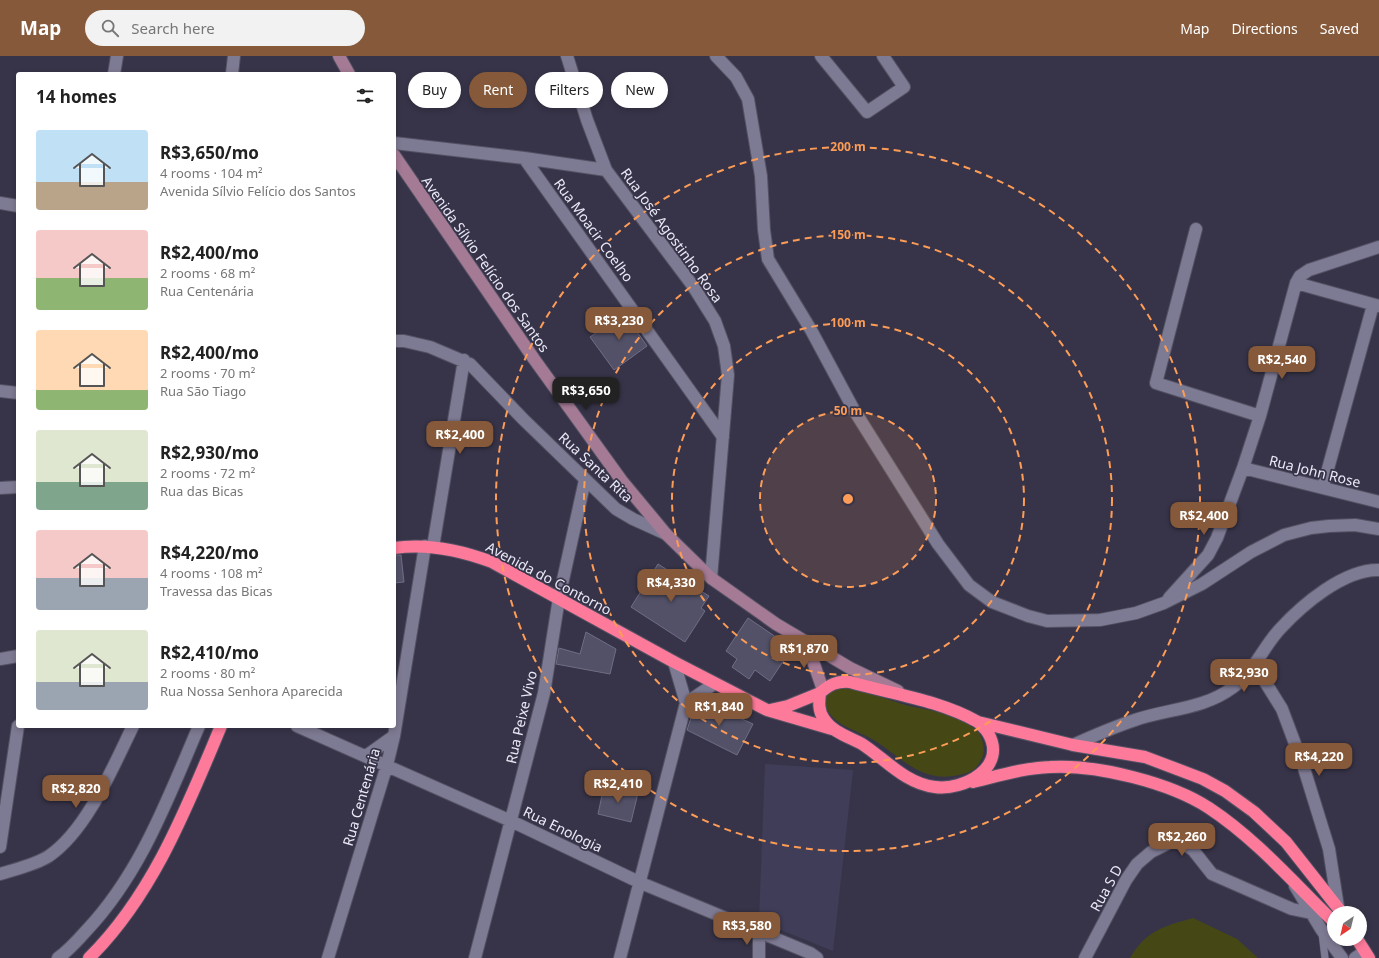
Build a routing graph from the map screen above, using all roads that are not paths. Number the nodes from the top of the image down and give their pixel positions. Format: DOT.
graph roads {
  1 [pos="117,56"];
  2 [pos="234,56"];
  3 [pos="339,56"];
  4 [pos="567,56"];
  5 [pos="716,56"];
  6 [pos="821,56"];
  7 [pos="883,56"];
  8 [pos="114,72"];
  9 [pos="232,72"];
  10 [pos="348,72"];
  11 [pos="396,143"];
  12 [pos="524,158"];
  13 [pos="396,163"];
  14 [pos="606,170"];
  15 [pos="0,203"];
  16 [pos="16,206"];
  17 [pos="1196,229"];
  18 [pos="1379,247"];
  19 [pos="1296,283"];
  20 [pos="1376,306"];
  21 [pos="396,341"];
  22 [pos="464,360"];
  23 [pos="0,391"];
  24 [pos="16,394"];
  25 [pos="1260,416"];
  26 [pos="723,437"];
  27 [pos="1244,468"];
  28 [pos="585,480"];
  29 [pos="16,487"];
  30 [pos="1323,487"];
  31 [pos="0,488"];
  32 [pos="1379,502"];
  33 [pos="1379,529"];
  34 [pos="666,534"];
  35 [pos="429,546"];
  36 [pos="396,548"];
  37 [pos="1379,570"];
  38 [pos="712,578"];
  39 [pos="559,598"];
  40 [pos="1164,603"];
  41 [pos="806,641"];
  42 [pos="16,656"];
  43 [pos="0,659"];
  44 [pos="674,662"];
  45 [pos="1254,664"];
  46 [pos="714,684"];
  47 [pos="821,691"];
  48 [pos="926,702"];
  49 [pos="686,703"];
  50 [pos="767,710"];
  51 [pos="978,722"];
  52 [pos="396,725"];
  53 [pos="18,728"];
  54 [pos="132,728"];
  55 [pos="198,728"];
  56 [pos="220,728"];
  57 [pos="302,728"];
  58 [pos="395,728"];
  59 [pos="833,729"];
  60 [pos="394,736"];
  61 [pos="1073,745"];
  62 [pos="366,756"];
  63 [pos="387,765"];
  64 [pos="964,784"];
  65 [pos="511,821"];
  66 [pos="0,847"];
  67 [pos="0,874"];
  68 [pos="1291,880"];
  69 [pos="641,883"];
  70 [pos="1337,906"];
  71 [pos="1339,906"];
  72 [pos="1312,913"];
  73 [pos="1327,915"];
  74 [pos="1321,929"];
  75 [pos="759,933"];
  76 [pos="58,958"];
  77 [pos="89,958"];
  78 [pos="328,958"];
  79 [pos="475,958"];
  80 [pos="620,958"];
  81 [pos="759,958"];
  82 [pos="817,958"];
  83 [pos="1085,958"];
  84 [pos="1325,958"];
  85 [pos="1342,958"];
  1 -- 8 [label="street"];
  2 -- 9 [label="street"];
  3 -- 10 [label="main road"];
  4 -- 14 [label="street"];
  5 -- 40 [label="street"];
  6 -- 7 [label="street"];
  11 -- 12 [label="street, Rua José Agostinho Rosa"];
  12 -- 14 [label="street, Rua José Agostinho Rosa"];
  12 -- 26 [label="street, Rua Moacir Coelho"];
  13 -- 34 [label="main road, Avenida Sílvio Felício dos Santos"];
  14 -- 26 [label="street, Rua José Agostinho Rosa"];
  15 -- 16 [label="street"];
  17 -- 25 [label="street"];
  18 -- 19 [label="street"];
  19 -- 20 [label="street"];
  19 -- 25 [label="street"];
  20 -- 30 [label="street"];
  21 -- 22 [label="street, Rua Santa Rita"];
  22 -- 28 [label="street, Rua Santa Rita"];
  22 -- 35 [label="street, Rua Centenária"];
  23 -- 24 [label="street"];
  25 -- 27 [label="street"];
  26 -- 38 [label="street, Rua José Agostinho Rosa"];
  27 -- 30 [label="street, Rua John Rose"];
  27 -- 40 [label="street"];
  28 -- 34 [label="street, Rua Santa Rita"];
  28 -- 39 [label="street, Rua Peixe Vivo"];
  29 -- 31 [label="street"];
  30 -- 32 [label="street, Rua John Rose"];
  33 -- 40 [label="street"];
  34 -- 38 [label="main road, Avenida Sílvio Felício dos Santos"];
  35 -- 36 [label="highway, Avenida do Contorno"];
  35 -- 39 [label="highway, Avenida do Contorno"];
  35 -- 52 [label="street, Rua Centenária"];
  37 -- 45 [label="street"];
  38 -- 41 [label="main road, Avenida Sílvio Felício dos Santos"];
  39 -- 44 [label="highway, Avenida do Contorno"];
  39 -- 65 [label="street, Rua Peixe Vivo"];
  41 -- 47 [label="main road"];
  41 -- 48 [label="main road, Avenida Sílvio Felício dos Santos"];
  42 -- 43 [label="street"];
  44 -- 46 [label="highway, Avenida do Contorno"];
  44 -- 49 [label="street"];
  45 -- 61 [label="street"];
  45 -- 71 [label="street"];
  46 -- 49 [label="street"];
  46 -- 50 [label="highway, Avenida do Contorno"];
  47 -- 48 [label="highway"];
  47 -- 50 [label="highway"];
  47 -- 59 [label="highway"];
  48 -- 51 [label="highway"];
  49 -- 69 [label="street"];
  50 -- 59 [label="highway, Avenida do Contorno"];
  51 -- 61 [label="highway"];
  51 -- 64 [label="highway"];
  53 -- 66 [label="street"];
  54 -- 67 [label="street"];
  55 -- 76 [label="street"];
  56 -- 77 [label="highway"];
  57 -- 62 [label="street, Rua Enologia"];
  58 -- 60 [label="street, Rua Centenária"];
  59 -- 64 [label="highway, Avenida do Contorno"];
  60 -- 62 [label="street"];
  60 -- 63 [label="street, Rua Centenária"];
  61 -- 70 [label="highway"];
  62 -- 63 [label="street, Rua Enologia"];
  63 -- 65 [label="street, Rua Enologia"];
  63 -- 78 [label="street, Rua Centenária"];
  64 -- 68 [label="highway, Avenida do Contorno"];
  65 -- 69 [label="street, Rua Enologia"];
  65 -- 79 [label="street, Rua Peixe Vivo"];
  68 -- 72 [label="street"];
  68 -- 73 [label="highway, Avenida do Contorno"];
  69 -- 75 [label="street, Rua Enologia"];
  69 -- 80 [label="street"];
  72 -- 74 [label="street"];
  72 -- 83 [label="street, Rua S D"];
  74 -- 84 [label="lane"];
  74 -- 85 [label="street"];
  75 -- 81 [label="street"];
  75 -- 82 [label="street, Rua Enologia"];
}
